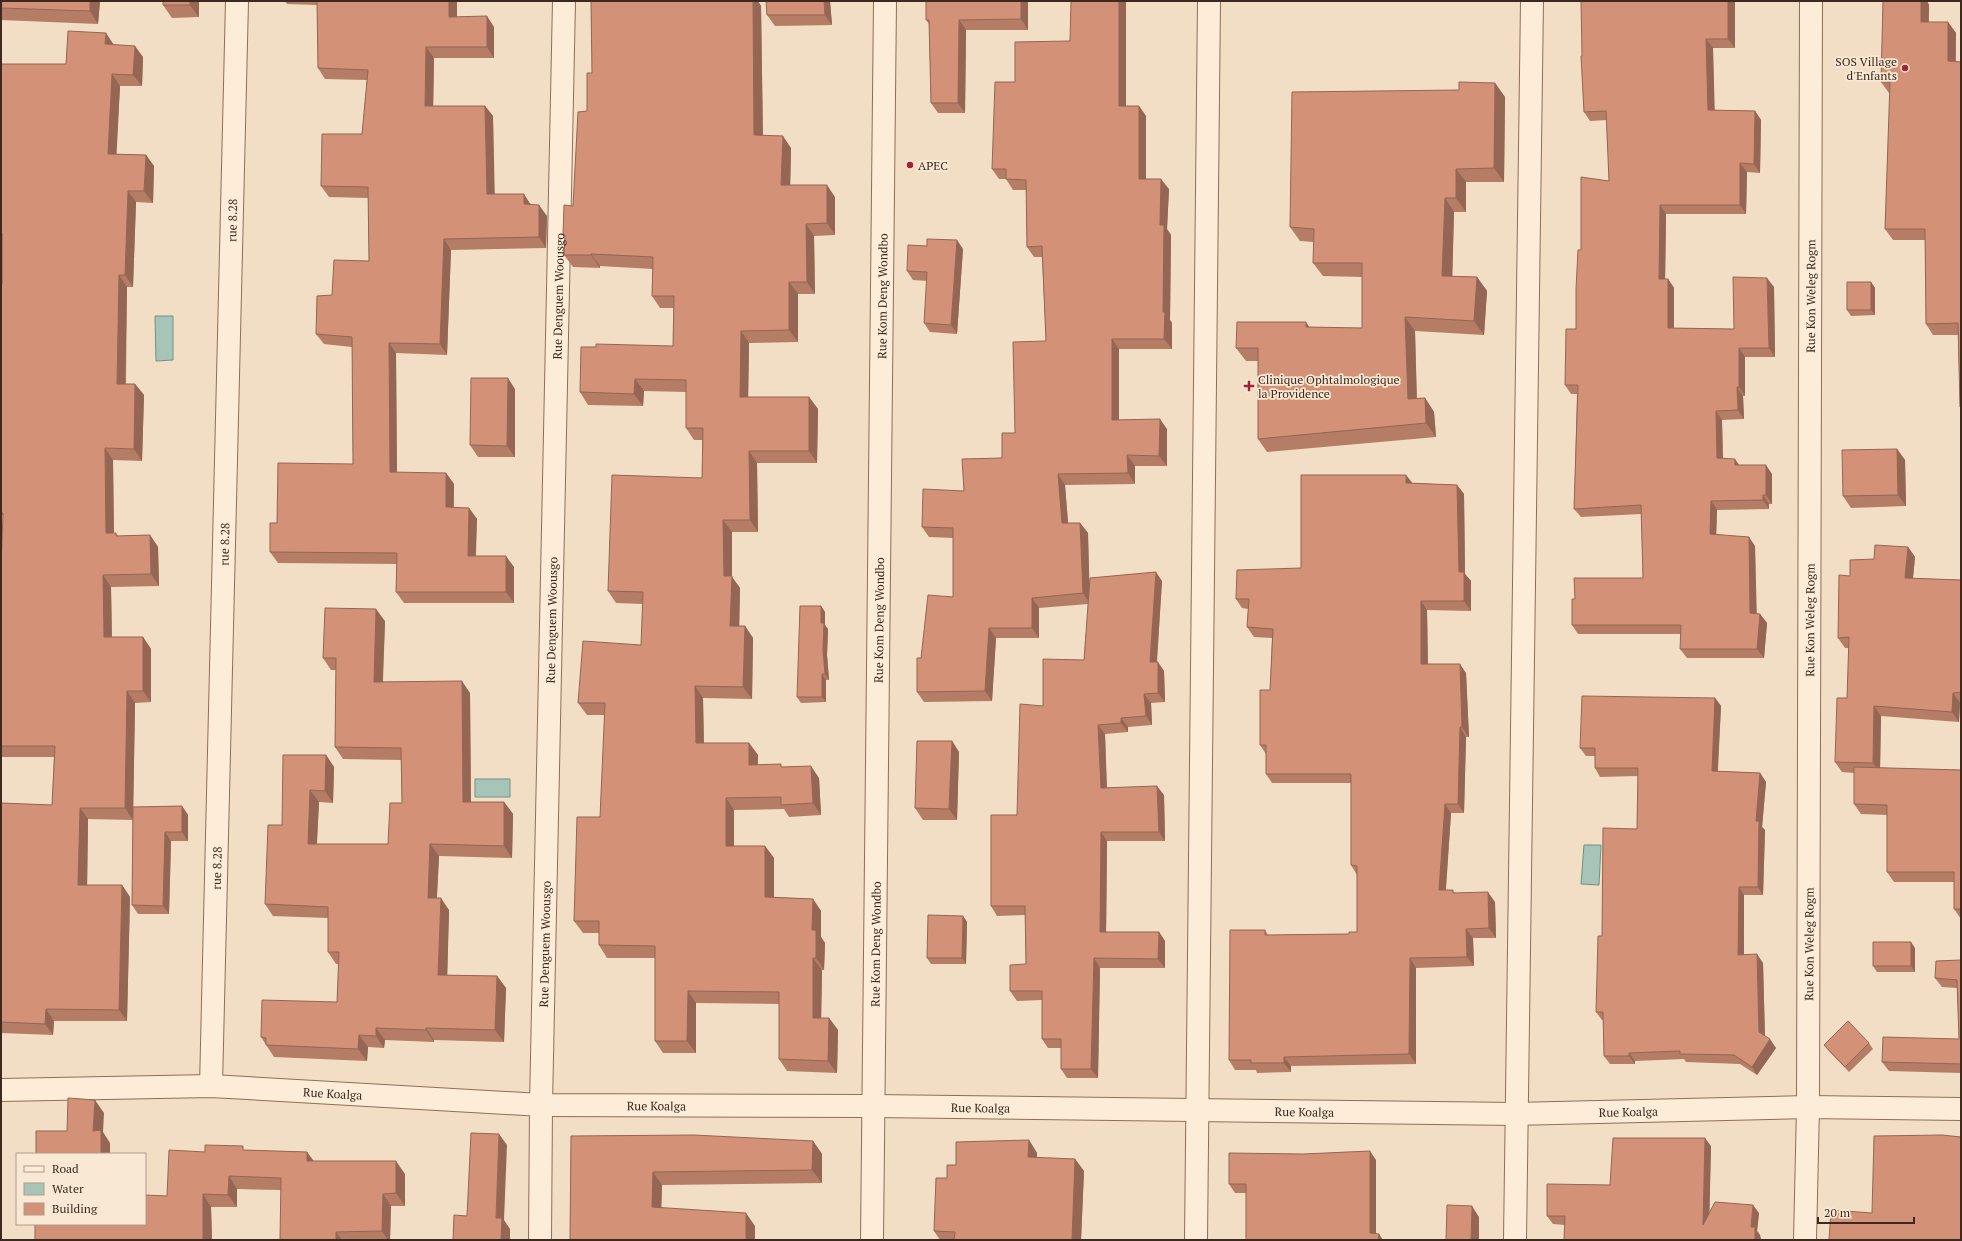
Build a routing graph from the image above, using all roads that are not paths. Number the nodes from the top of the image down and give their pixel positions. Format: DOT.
graph roads {
  1 [pos="237,1"];
  2 [pos="564,1"];
  3 [pos="885,1"];
  4 [pos="1209,1"];
  5 [pos="1532,1"];
  6 [pos="1811,1"];
  7 [pos="211,1086"];
  8 [pos="1,1090"];
  9 [pos="541,1105"];
  10 [pos="873,1106"];
  11 [pos="1808,1107"];
  12 [pos="1196,1109"];
  13 [pos="1961,1109"];
  14 [pos="1516,1114"];
  15 [pos="540,1240"];
  16 [pos="872,1240"];
  17 [pos="1196,1240"];
  18 [pos="1515,1240"];
  19 [pos="1805,1240"];
  1 -- 7 [label="street, rue 8.28"];
  2 -- 9 [label="street, Rue Denguem Woousgo"];
  3 -- 10 [label="street, Rue Kom Deng Wondbo"];
  4 -- 12 [label="street"];
  5 -- 14 [label="street"];
  6 -- 11 [label="street, Rue Kon Weleg Rogm"];
  7 -- 8 [label="street, Rue Koalga"];
  7 -- 9 [label="street, Rue Koalga"];
  9 -- 10 [label="street, Rue Koalga"];
  9 -- 15 [label="street, Rue Denguem Woousgo"];
  10 -- 12 [label="street, Rue Koalga"];
  10 -- 16 [label="street, Rue Kom Deng Wondbo"];
  11 -- 13 [label="street, Rue Koalga"];
  11 -- 14 [label="street, Rue Koalga"];
  11 -- 19 [label="street, Rue Kon Weleg Rogm"];
  12 -- 14 [label="street, Rue Koalga"];
  12 -- 17 [label="street"];
  14 -- 18 [label="street"];
}
